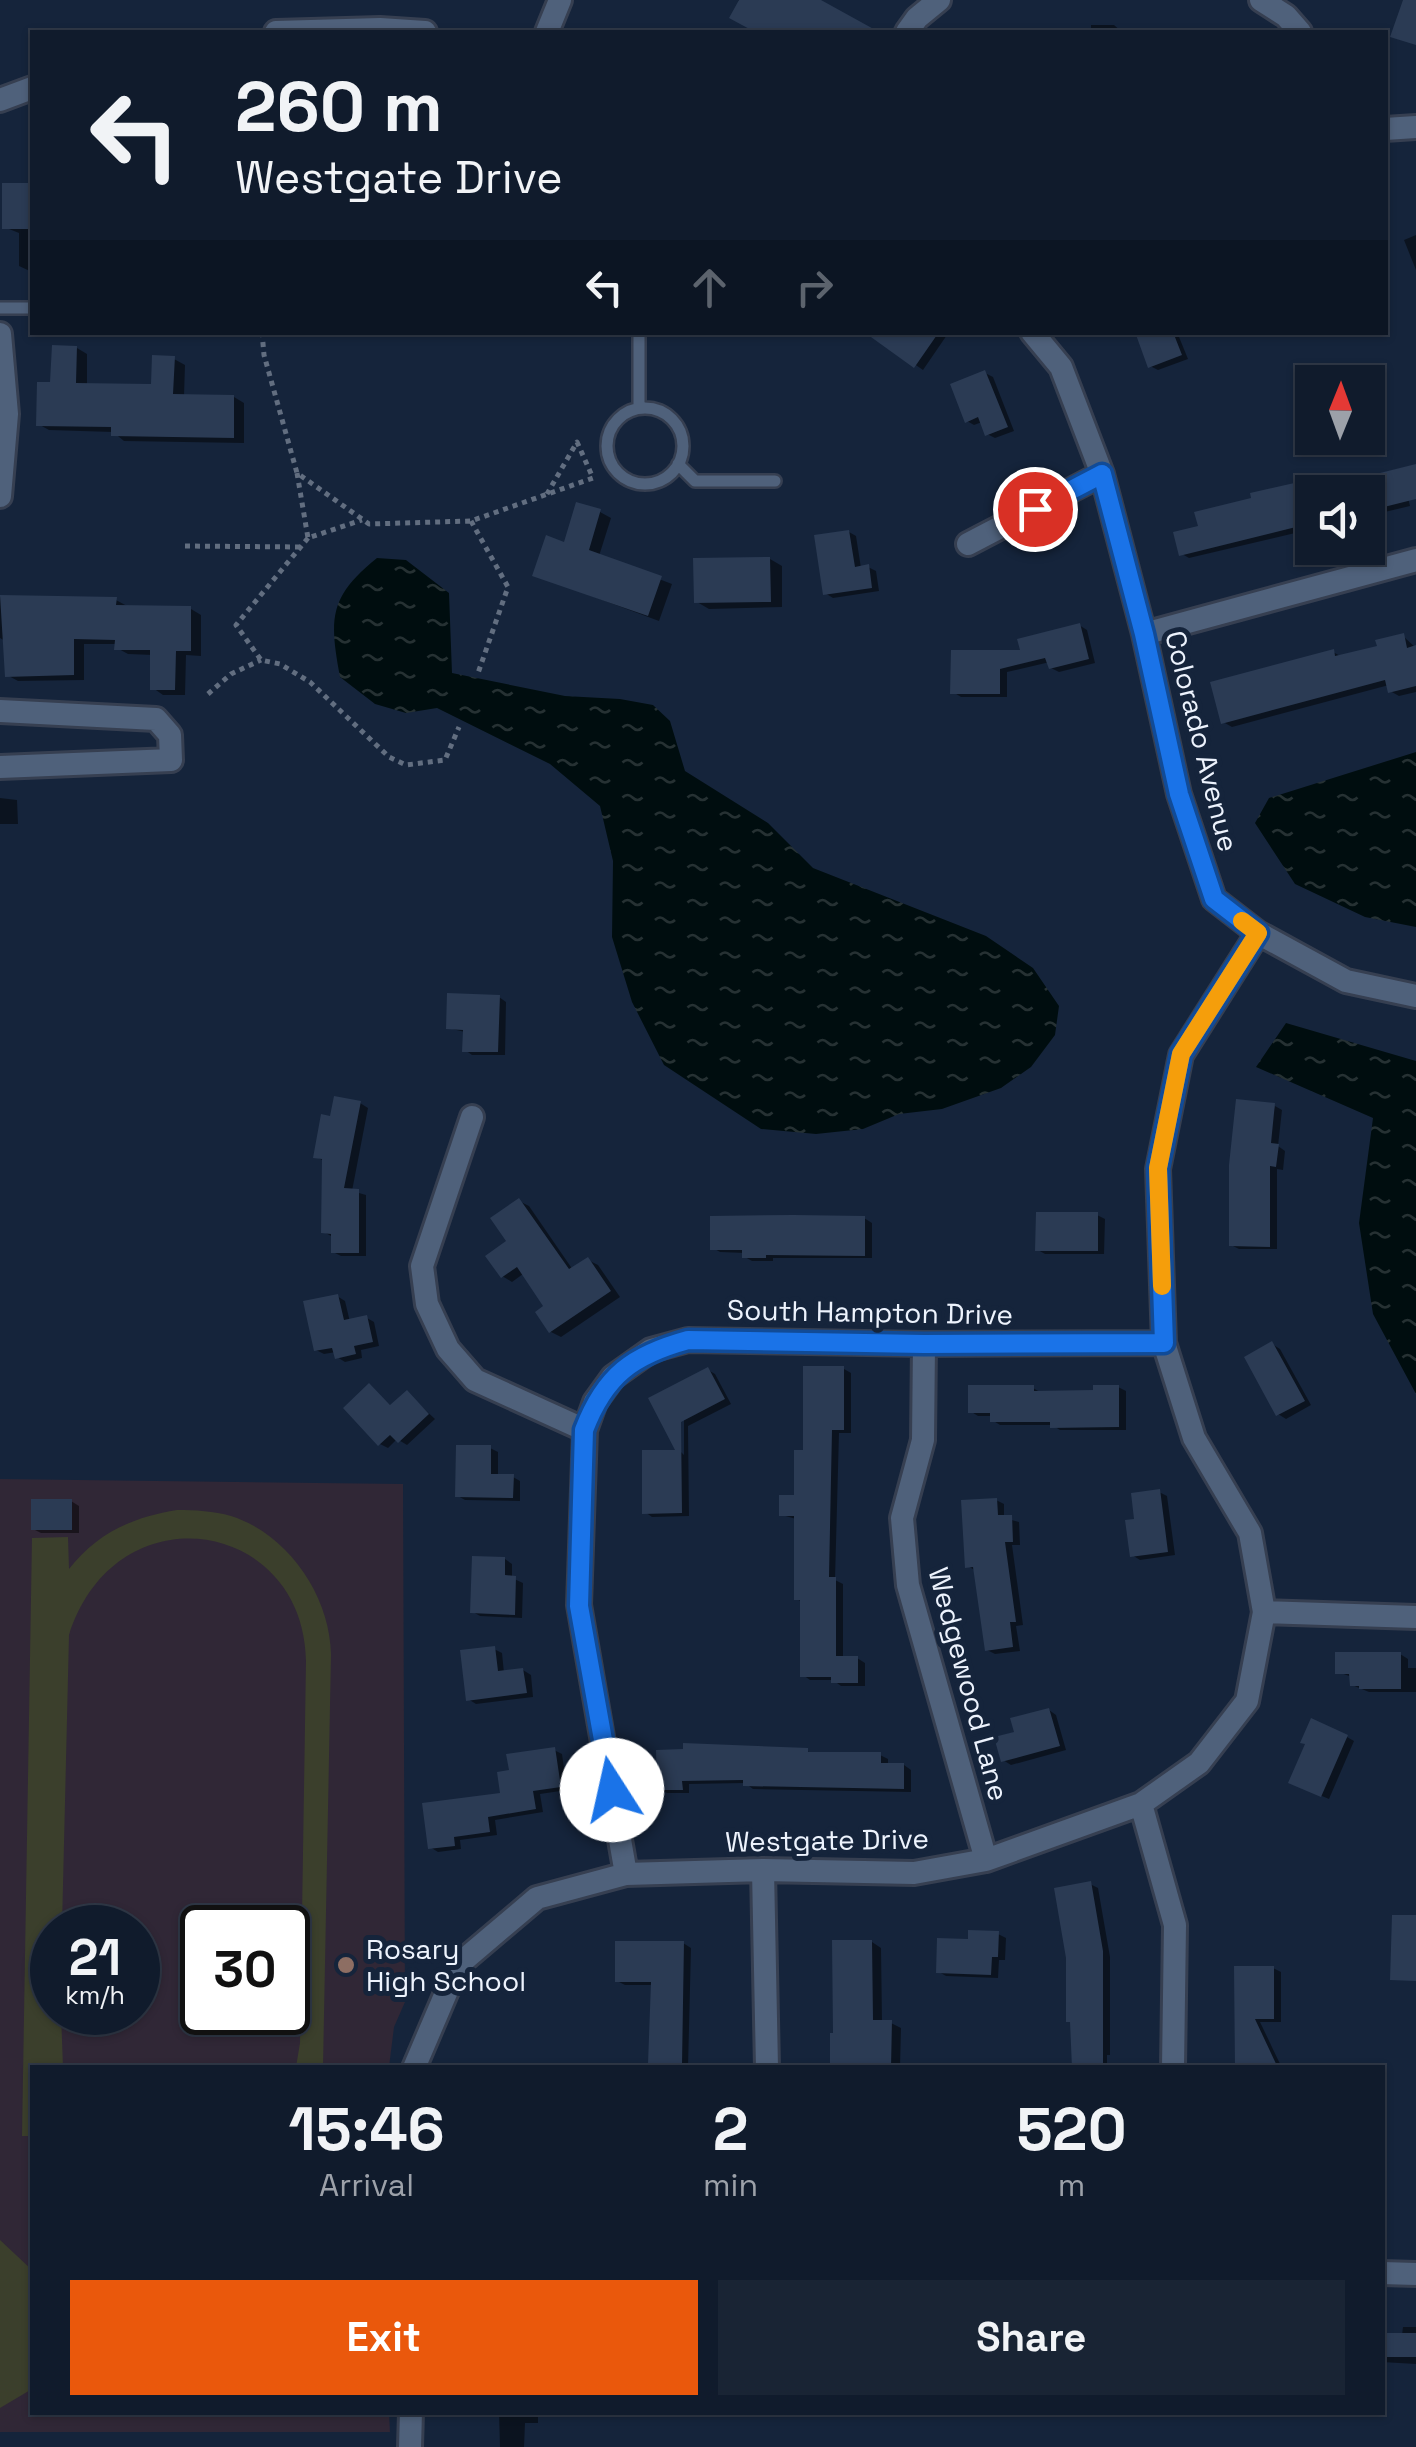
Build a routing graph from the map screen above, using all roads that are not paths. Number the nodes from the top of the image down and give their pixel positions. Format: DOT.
graph roads {
  1 [pos="560,0"];
  2 [pos="938,0"];
  3 [pos="1261,0"];
  4 [pos="345,30"];
  5 [pos="395,30"];
  6 [pos="547,30"];
  7 [pos="908,30"];
  8 [pos="1298,30"];
  9 [pos="30,89"];
  10 [pos="0,100"];
  11 [pos="1416,127"];
  12 [pos="1388,129"];
  13 [pos="0,308"];
  14 [pos="30,308"];
  15 [pos="0,334"];
  16 [pos="639,335"];
  17 [pos="1034,335"];
  18 [pos="3,401"];
  19 [pos="639,408"];
  20 [pos="678,464"];
  21 [pos="1102,474"];
  22 [pos="776,481"];
  23 [pos="0,496"];
  24 [pos="968,544"];
  25 [pos="1416,560"];
  26 [pos="1144,634"];
  27 [pos="0,711"];
  28 [pos="0,767"];
  29 [pos="1258,933"];
  30 [pos="1416,996"];
  31 [pos="472,1116"];
  32 [pos="1164,1343"];
  33 [pos="924,1344"];
  34 [pos="584,1430"];
  35 [pos="1264,1612"];
  36 [pos="1416,1617"];
  37 [pos="1141,1804"];
  38 [pos="986,1860"];
  39 [pos="763,1870"];
  40 [pos="626,1874"];
  41 [pos="415,2065"];
  42 [pos="767,2065"];
  43 [pos="1173,2065"];
  44 [pos="1385,2272"];
  45 [pos="1416,2274"];
  46 [pos="410,2415"];
  47 [pos="410,2447"];
  1 -- 6 [label="street"];
  2 -- 7 [label="street"];
  3 -- 8 [label="street"];
  4 -- 5 [label="street"];
  9 -- 10 [label="street"];
  11 -- 12 [label="street"];
  13 -- 14 [label="lane"];
  15 -- 18 [label="street"];
  16 -- 19 [label="lane"];
  17 -- 21 [label="street, Colorado Avenue"];
  18 -- 23 [label="street"];
  19 -- 20 [label="lane"];
  19 -- 20 [label="lane"];
  20 -- 22 [label="lane"];
  21 -- 24 [label="street"];
  21 -- 26 [label="street, Colorado Avenue"];
  25 -- 26 [label="street"];
  26 -- 29 [label="street, Colorado Avenue"];
  27 -- 28 [label="street"];
  29 -- 30 [label="street, Colorado Avenue"];
  29 -- 32 [label="street, Westgate Drive"];
  31 -- 34 [label="street"];
  32 -- 33 [label="street, South Hampton Drive"];
  32 -- 35 [label="street, Westgate Drive"];
  33 -- 34 [label="street, South Hampton Drive"];
  33 -- 38 [label="street, Wedgewood Lane"];
  34 -- 40 [label="street, South Hampton Drive"];
  35 -- 36 [label="street"];
  35 -- 37 [label="street, Westgate Drive"];
  37 -- 38 [label="street, Westgate Drive"];
  37 -- 43 [label="street"];
  38 -- 39 [label="street, Westgate Drive"];
  39 -- 40 [label="street, Westgate Drive"];
  39 -- 42 [label="street"];
  40 -- 41 [label="street, Westgate Drive"];
  44 -- 45 [label="street"];
  46 -- 47 [label="street"];
}
